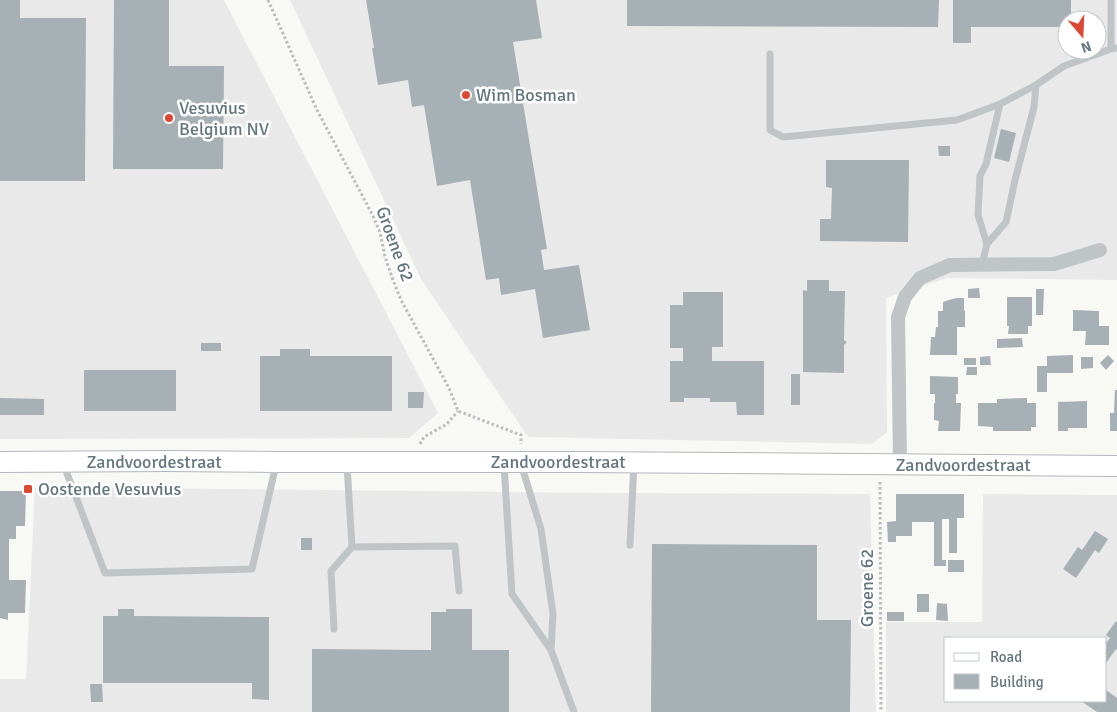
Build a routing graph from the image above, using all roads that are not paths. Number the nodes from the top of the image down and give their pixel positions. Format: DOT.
graph roads {
  1 [pos="1111,0"];
  2 [pos="1114,49"];
  3 [pos="770,54"];
  4 [pos="1036,85"];
  5 [pos="1000,104"];
  6 [pos="987,244"];
  7 [pos="1100,250"];
  8 [pos="982,265"];
  9 [pos="0,462"];
  10 [pos="63,462"];
  11 [pos="277,462"];
  12 [pos="346,462"];
  13 [pos="512,462"];
  14 [pos="634,463"];
  15 [pos="890,464"];
  16 [pos="1117,466"];
  17 [pos="630,545"];
  18 [pos="352,547"];
  19 [pos="459,591"];
  20 [pos="334,629"];
  21 [pos="551,650"];
  22 [pos="574,712"];
  1 -- 2 [label="lane"];
  2 -- 4 [label="lane"];
  3 -- 5 [label="lane"];
  4 -- 5 [label="lane"];
  4 -- 6 [label="lane"];
  5 -- 6 [label="lane"];
  6 -- 8 [label="lane"];
  7 -- 8 [label="street"];
  8 -- 15 [label="street"];
  9 -- 10 [label="main road, Zandvoordestraat"];
  10 -- 11 [label="main road, Zandvoordestraat"];
  10 -- 11 [label="lane"];
  11 -- 12 [label="main road, Zandvoordestraat"];
  12 -- 13 [label="main road, Zandvoordestraat"];
  12 -- 18 [label="lane"];
  13 -- 14 [label="main road, Zandvoordestraat"];
  13 -- 21 [label="lane"];
  13 -- 21 [label="lane"];
  14 -- 15 [label="main road, Zandvoordestraat"];
  14 -- 17 [label="lane"];
  15 -- 16 [label="main road, Zandvoordestraat"];
  18 -- 19 [label="lane"];
  18 -- 20 [label="lane"];
  21 -- 22 [label="lane"];
}
